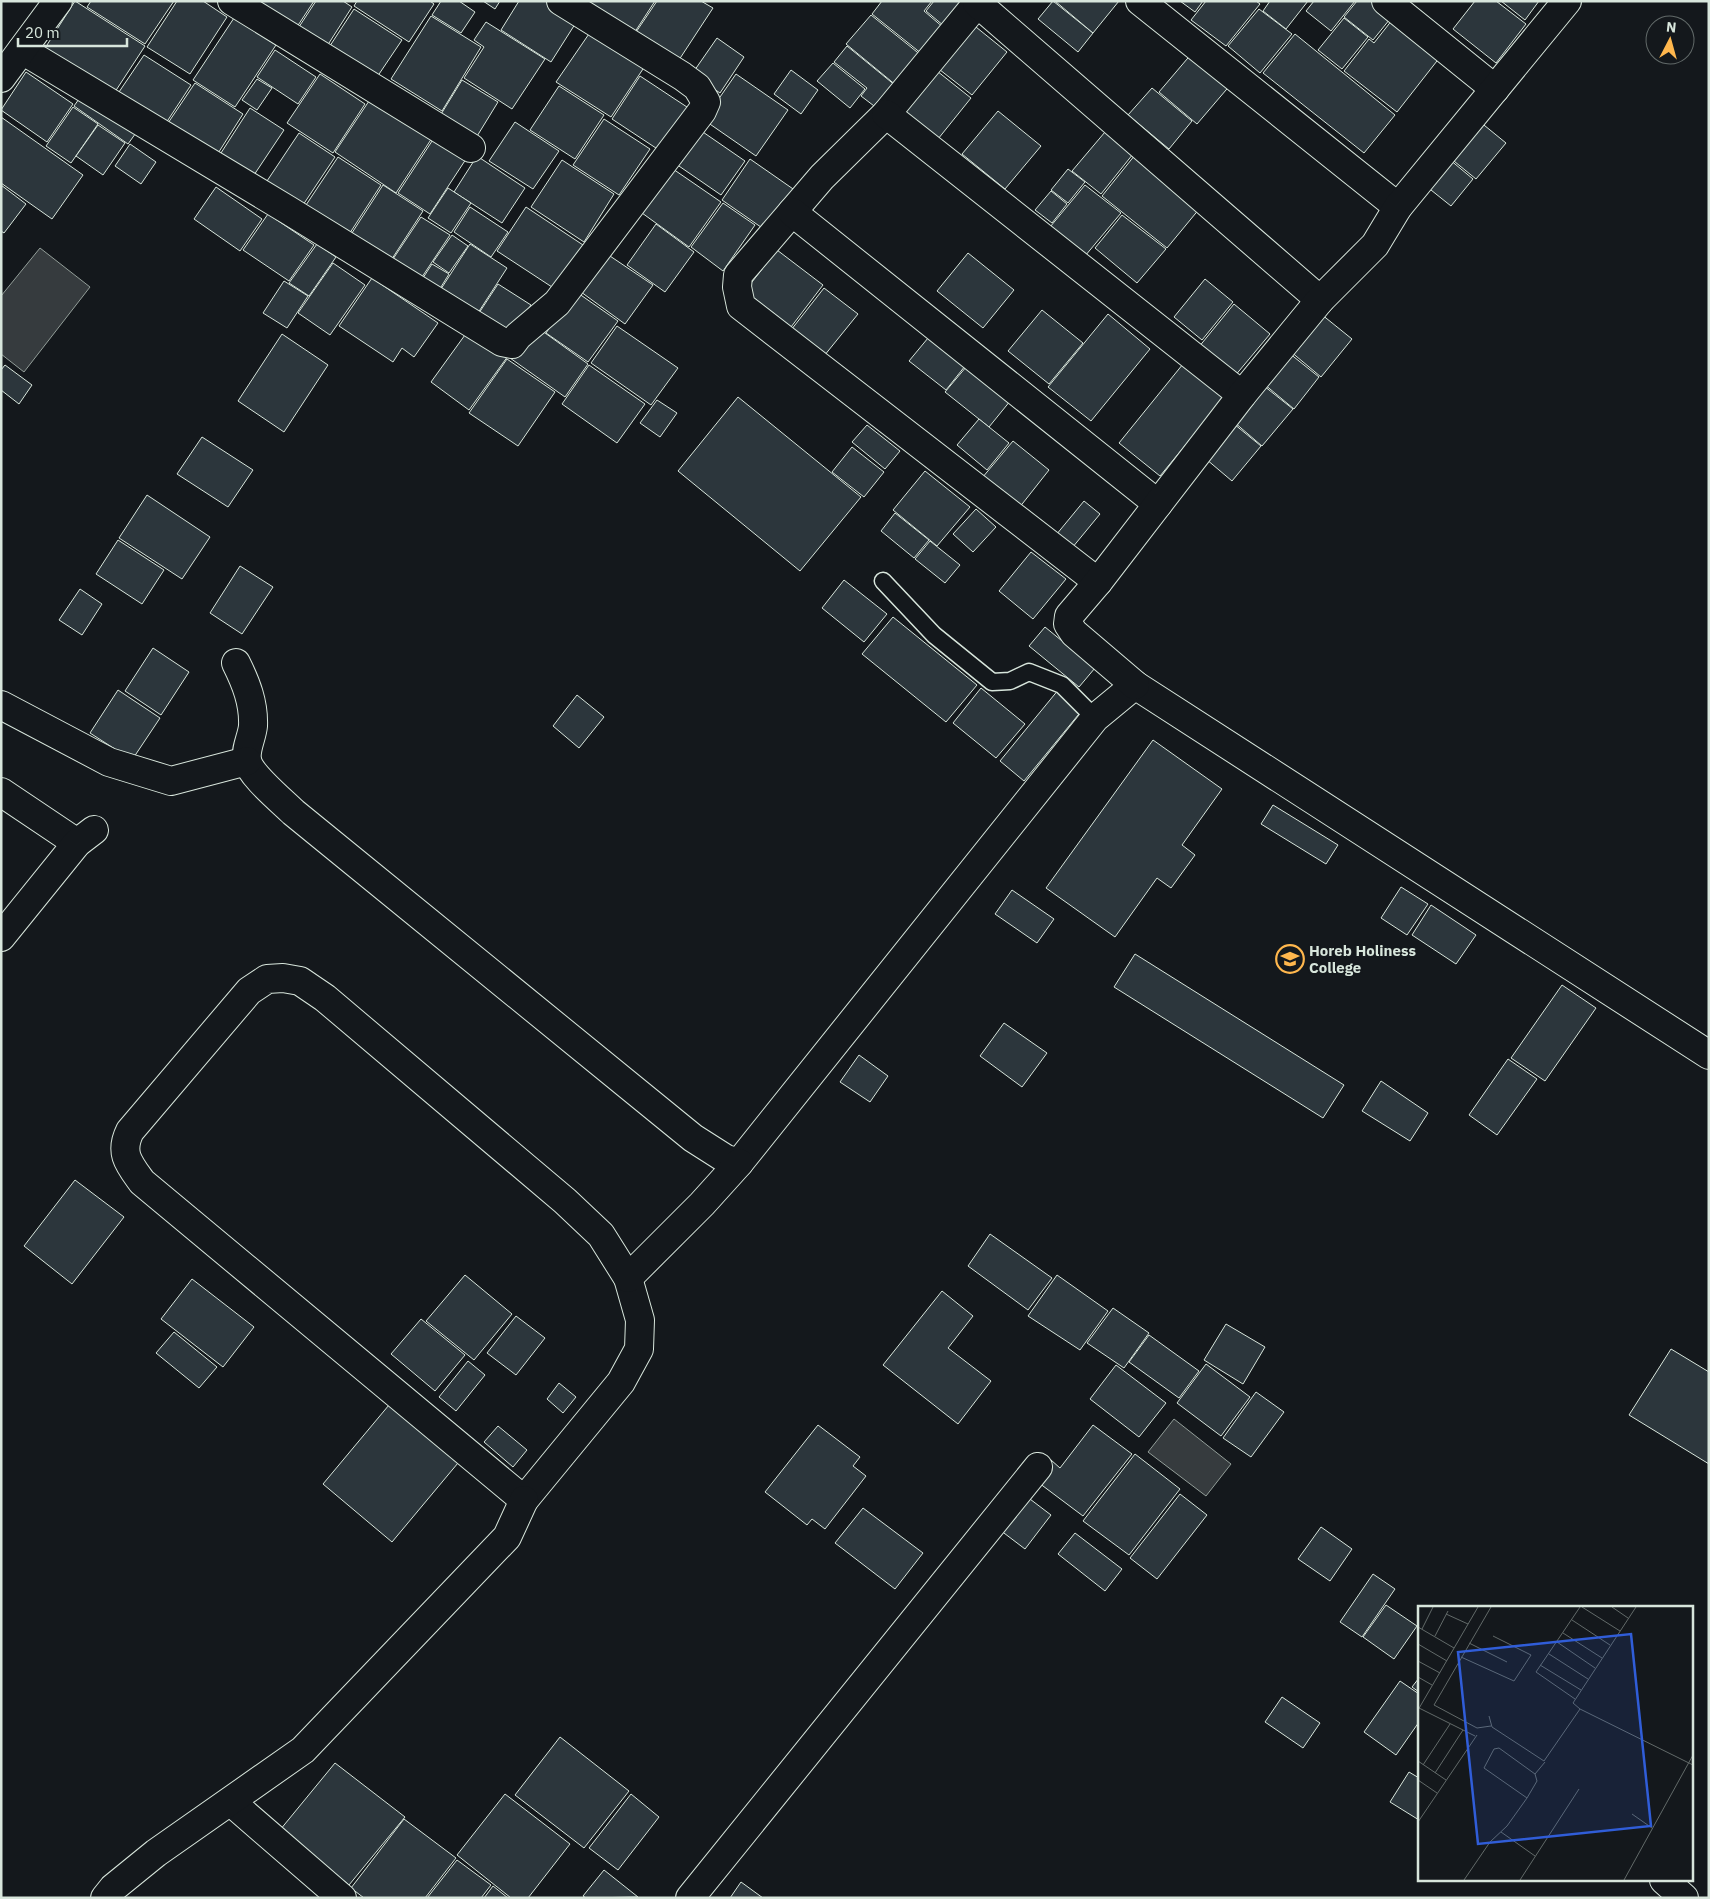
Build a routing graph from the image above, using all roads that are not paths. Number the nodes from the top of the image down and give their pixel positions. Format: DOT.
graph roads {
  1 [pos="58,1"];
  2 [pos="232,1"];
  3 [pos="561,1"];
  4 [pos="1140,1"];
  5 [pos="1386,1"];
  6 [pos="1568,1"];
  7 [pos="978,2"];
  8 [pos="22,50"];
  9 [pos="1,78"];
  10 [pos="1495,89"];
  11 [pos="886,114"];
  12 [pos="471,148"];
  13 [pos="1398,208"];
  14 [pos="792,212"];
  15 [pos="1320,300"];
  16 [pos="1242,395"];
  17 [pos="1158,504"];
  18 [pos="883,580"];
  19 [pos="1098,582"];
  20 [pos="236,663"];
  21 [pos="1135,685"];
  22 [pos="1,705"];
  23 [pos="1095,718"];
  24 [pos="247,761"];
  25 [pos="1,792"];
  26 [pos="1,938"];
  27 [pos="1709,1055"];
  28 [pos="739,1163"];
  29 [pos="628,1278"];
  30 [pos="1038,1467"];
  31 [pos="524,1500"];
  32 [pos="231,1802"];
  33 [pos="1666,1882"];
  34 [pos="105,1898"];
  35 [pos="342,1898"];
  36 [pos="690,1898"];
  37 [pos="1684,1898"];
  1 -- 8 [label="street"];
  2 -- 12 [label="street"];
  3 -- 8 [label="street"];
  4 -- 13 [label="street"];
  5 -- 10 [label="street"];
  6 -- 10 [label="street"];
  7 -- 11 [label="street"];
  7 -- 15 [label="street"];
  8 -- 9 [label="street"];
  10 -- 13 [label="street"];
  11 -- 14 [label="street"];
  11 -- 16 [label="street"];
  13 -- 15 [label="street"];
  14 -- 17 [label="street"];
  14 -- 19 [label="street"];
  15 -- 16 [label="street"];
  16 -- 17 [label="street"];
  17 -- 19 [label="street"];
  18 -- 23 [label="lane"];
  19 -- 21 [label="street"];
  20 -- 24 [label="street"];
  21 -- 23 [label="street"];
  21 -- 27 [label="street"];
  22 -- 24 [label="street"];
  23 -- 28 [label="street"];
  24 -- 28 [label="street"];
  25 -- 26 [label="street"];
  28 -- 29 [label="street"];
  29 -- 31 [label="street"];
  29 -- 31 [label="street"];
  30 -- 36 [label="street"];
  31 -- 32 [label="street"];
  32 -- 34 [label="street"];
  32 -- 35 [label="street"];
  33 -- 37 [label="street"];
}
